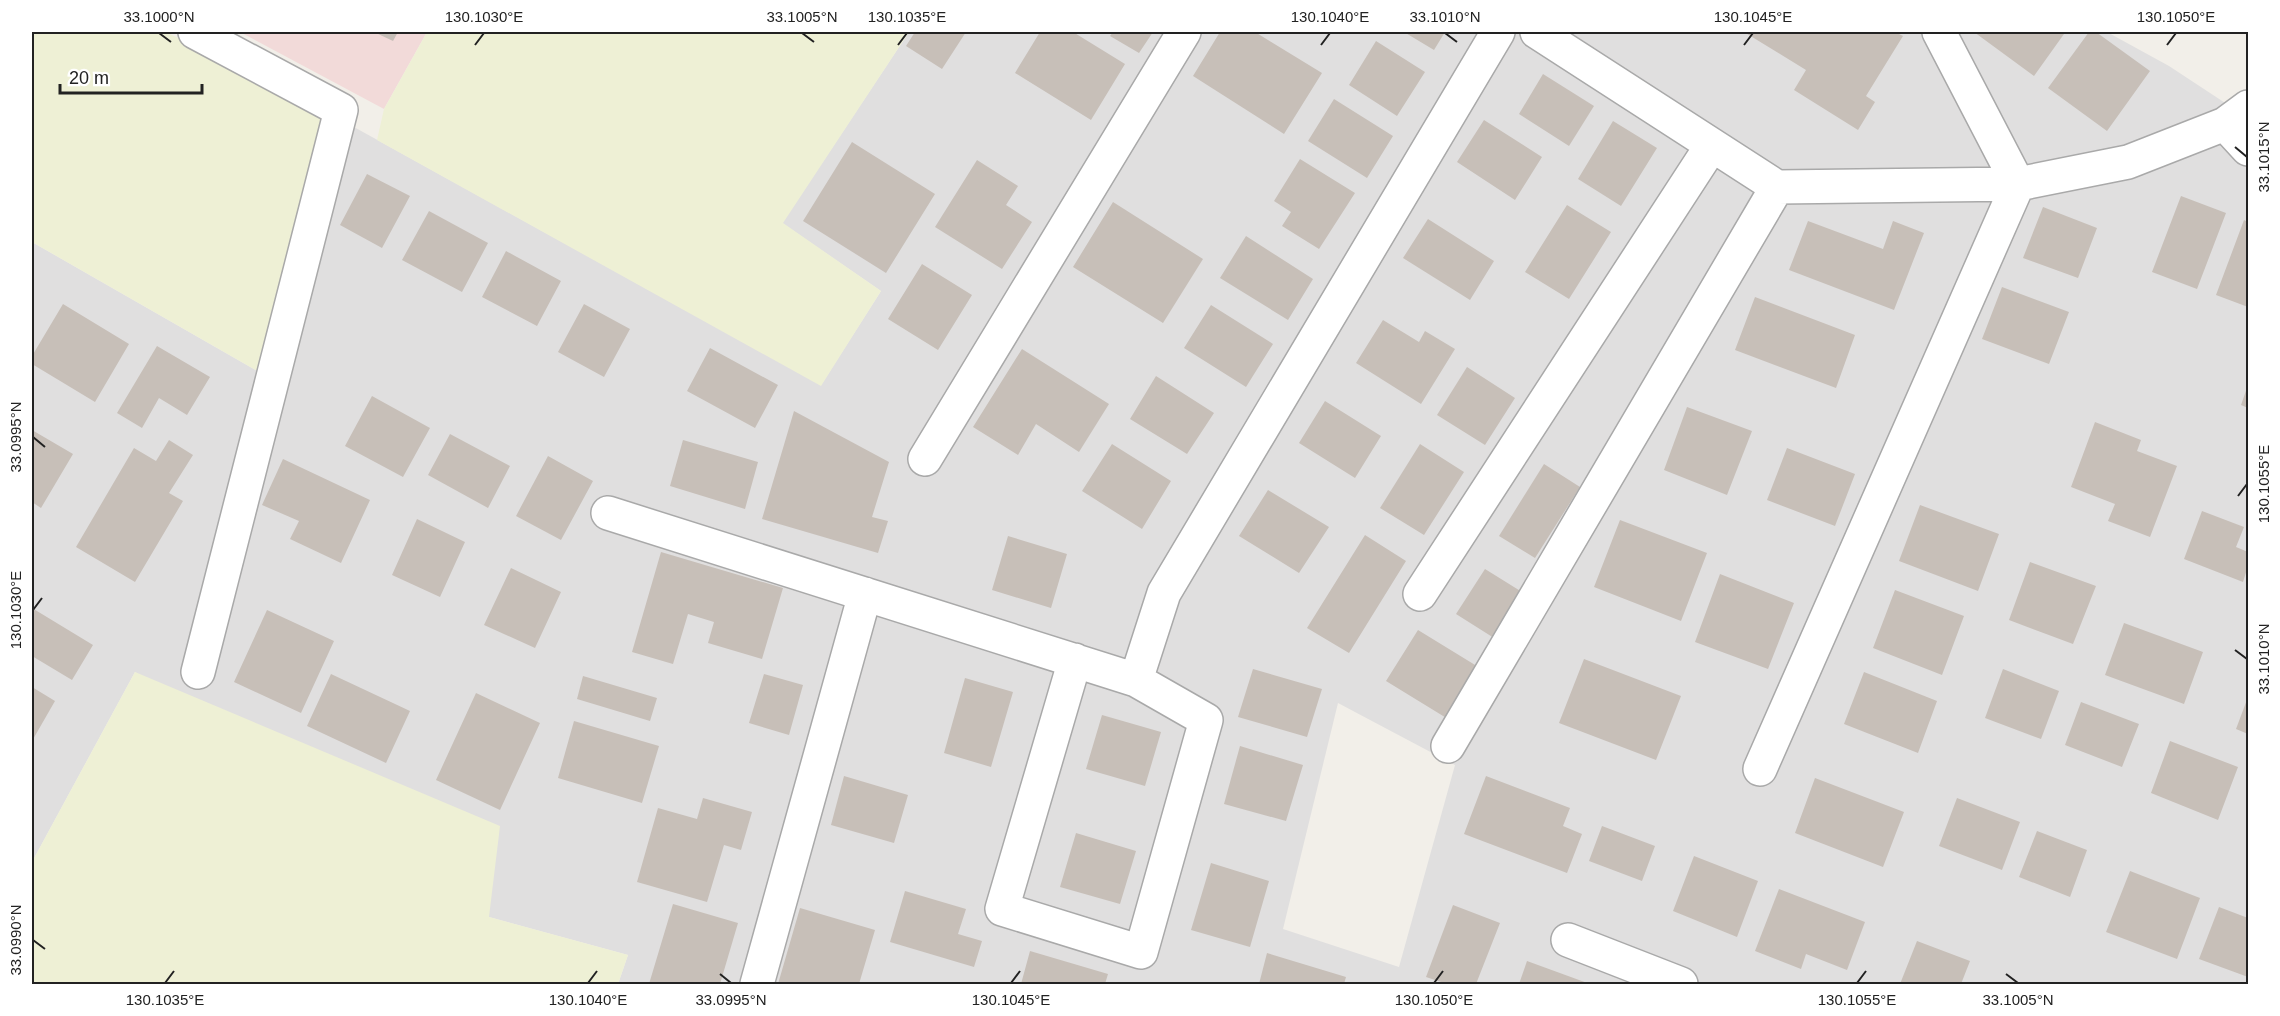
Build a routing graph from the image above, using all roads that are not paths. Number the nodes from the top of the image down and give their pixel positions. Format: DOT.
graph roads {
  1 [pos="195,32"];
  2 [pos="1184,32"];
  3 [pos="1498,32"];
  4 [pos="1537,32"];
  5 [pos="1939,32"];
  6 [pos="2237,116"];
  7 [pos="1712,145"];
  8 [pos="2248,148"];
  9 [pos="2018,184"];
  10 [pos="1778,187"];
  11 [pos="925,459"];
  12 [pos="608,513"];
  13 [pos="865,594"];
  14 [pos="1420,594"];
  15 [pos="1075,660"];
  16 [pos="198,672"];
  17 [pos="1136,680"];
  18 [pos="1448,746"];
  19 [pos="1760,769"];
  20 [pos="1568,940"];
  21 [pos="757,984"];
  22 [pos="1681,984"];
  1 -- 16 [label="street"];
  2 -- 11 [label="street"];
  3 -- 17 [label="street"];
  4 -- 7 [label="street"];
  5 -- 9 [label="street"];
  6 -- 8 [label="street"];
  6 -- 9 [label="street"];
  7 -- 10 [label="street"];
  7 -- 14 [label="street"];
  9 -- 10 [label="street"];
  9 -- 19 [label="street"];
  10 -- 18 [label="street"];
  12 -- 13 [label="street"];
  13 -- 15 [label="street"];
  13 -- 21 [label="street"];
  15 -- 17 [label="street"];
  15 -- 17 [label="street"];
  20 -- 22 [label="street"];
}
